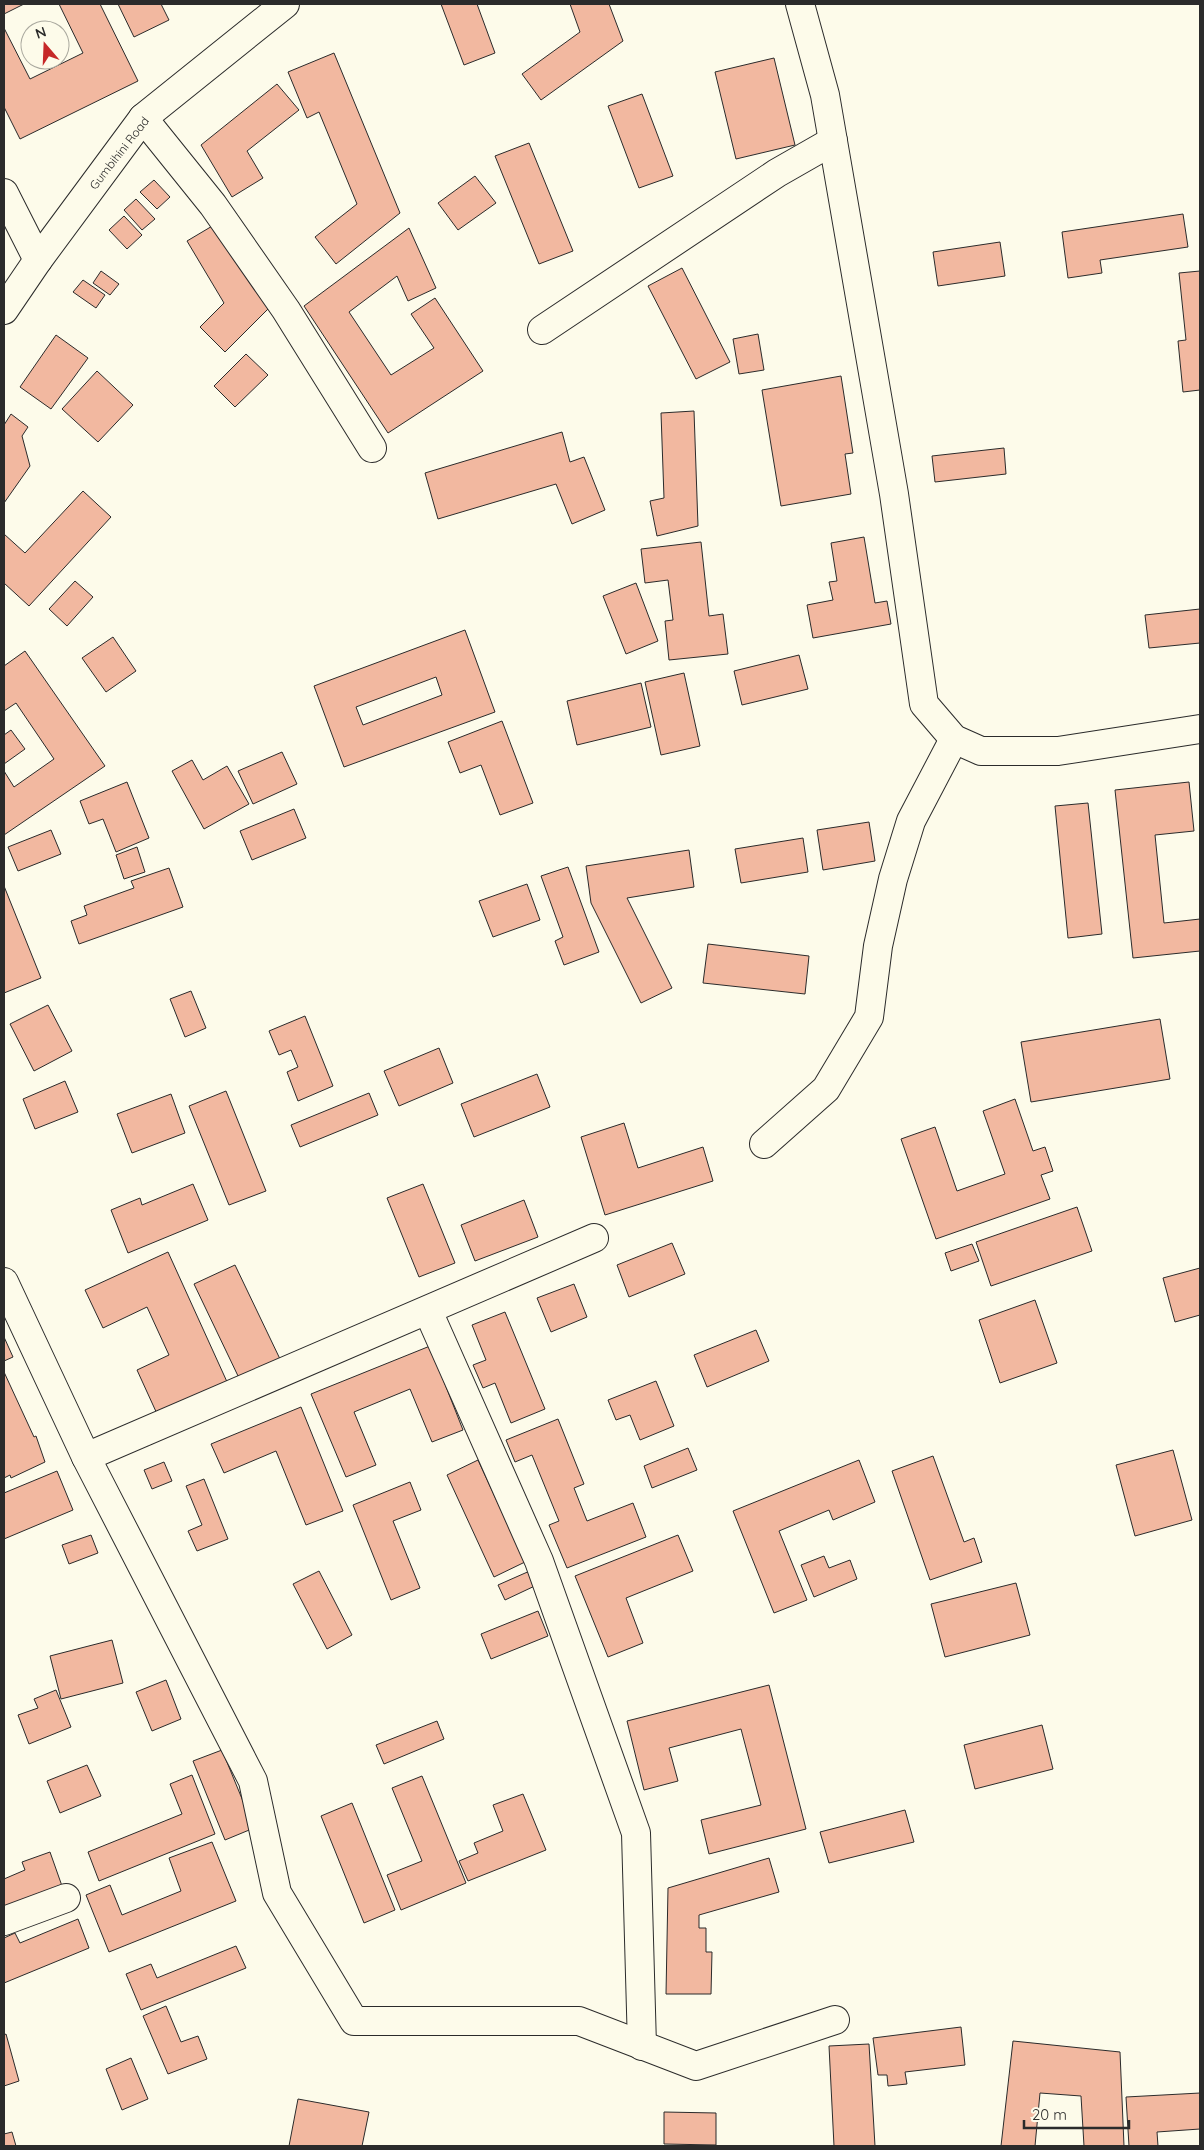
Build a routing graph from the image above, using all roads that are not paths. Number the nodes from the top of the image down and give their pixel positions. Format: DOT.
graph roads {
  1 [pos="285,4"];
  2 [pos="800,4"];
  3 [pos="144,118"];
  4 [pos="833,141"];
  5 [pos="4,193"];
  6 [pos="38,260"];
  7 [pos="4,310"];
  8 [pos="542,330"];
  9 [pos="372,448"];
  10 [pos="1200,729"];
  11 [pos="954,738"];
  12 [pos="764,1144"];
  13 [pos="594,1238"];
  14 [pos="4,1282"];
  15 [pos="428,1310"];
  16 [pos="86,1457"];
  17 [pos="66,1898"];
  18 [pos="4,1921"];
  19 [pos="835,2020"];
  20 [pos="642,2046"];
  1 -- 3 [label="street, Gumbihini Road"];
  2 -- 4 [label="street"];
  3 -- 6 [label="street, Gumbihini Road"];
  3 -- 9 [label="street"];
  4 -- 8 [label="street"];
  4 -- 11 [label="street"];
  5 -- 6 [label="street"];
  6 -- 7 [label="street, Gumbihini Road"];
  10 -- 11 [label="street"];
  11 -- 12 [label="street"];
  13 -- 15 [label="street"];
  14 -- 16 [label="street"];
  15 -- 16 [label="street"];
  15 -- 20 [label="street"];
  16 -- 20 [label="street"];
  17 -- 18 [label="street"];
  19 -- 20 [label="street"];
}
